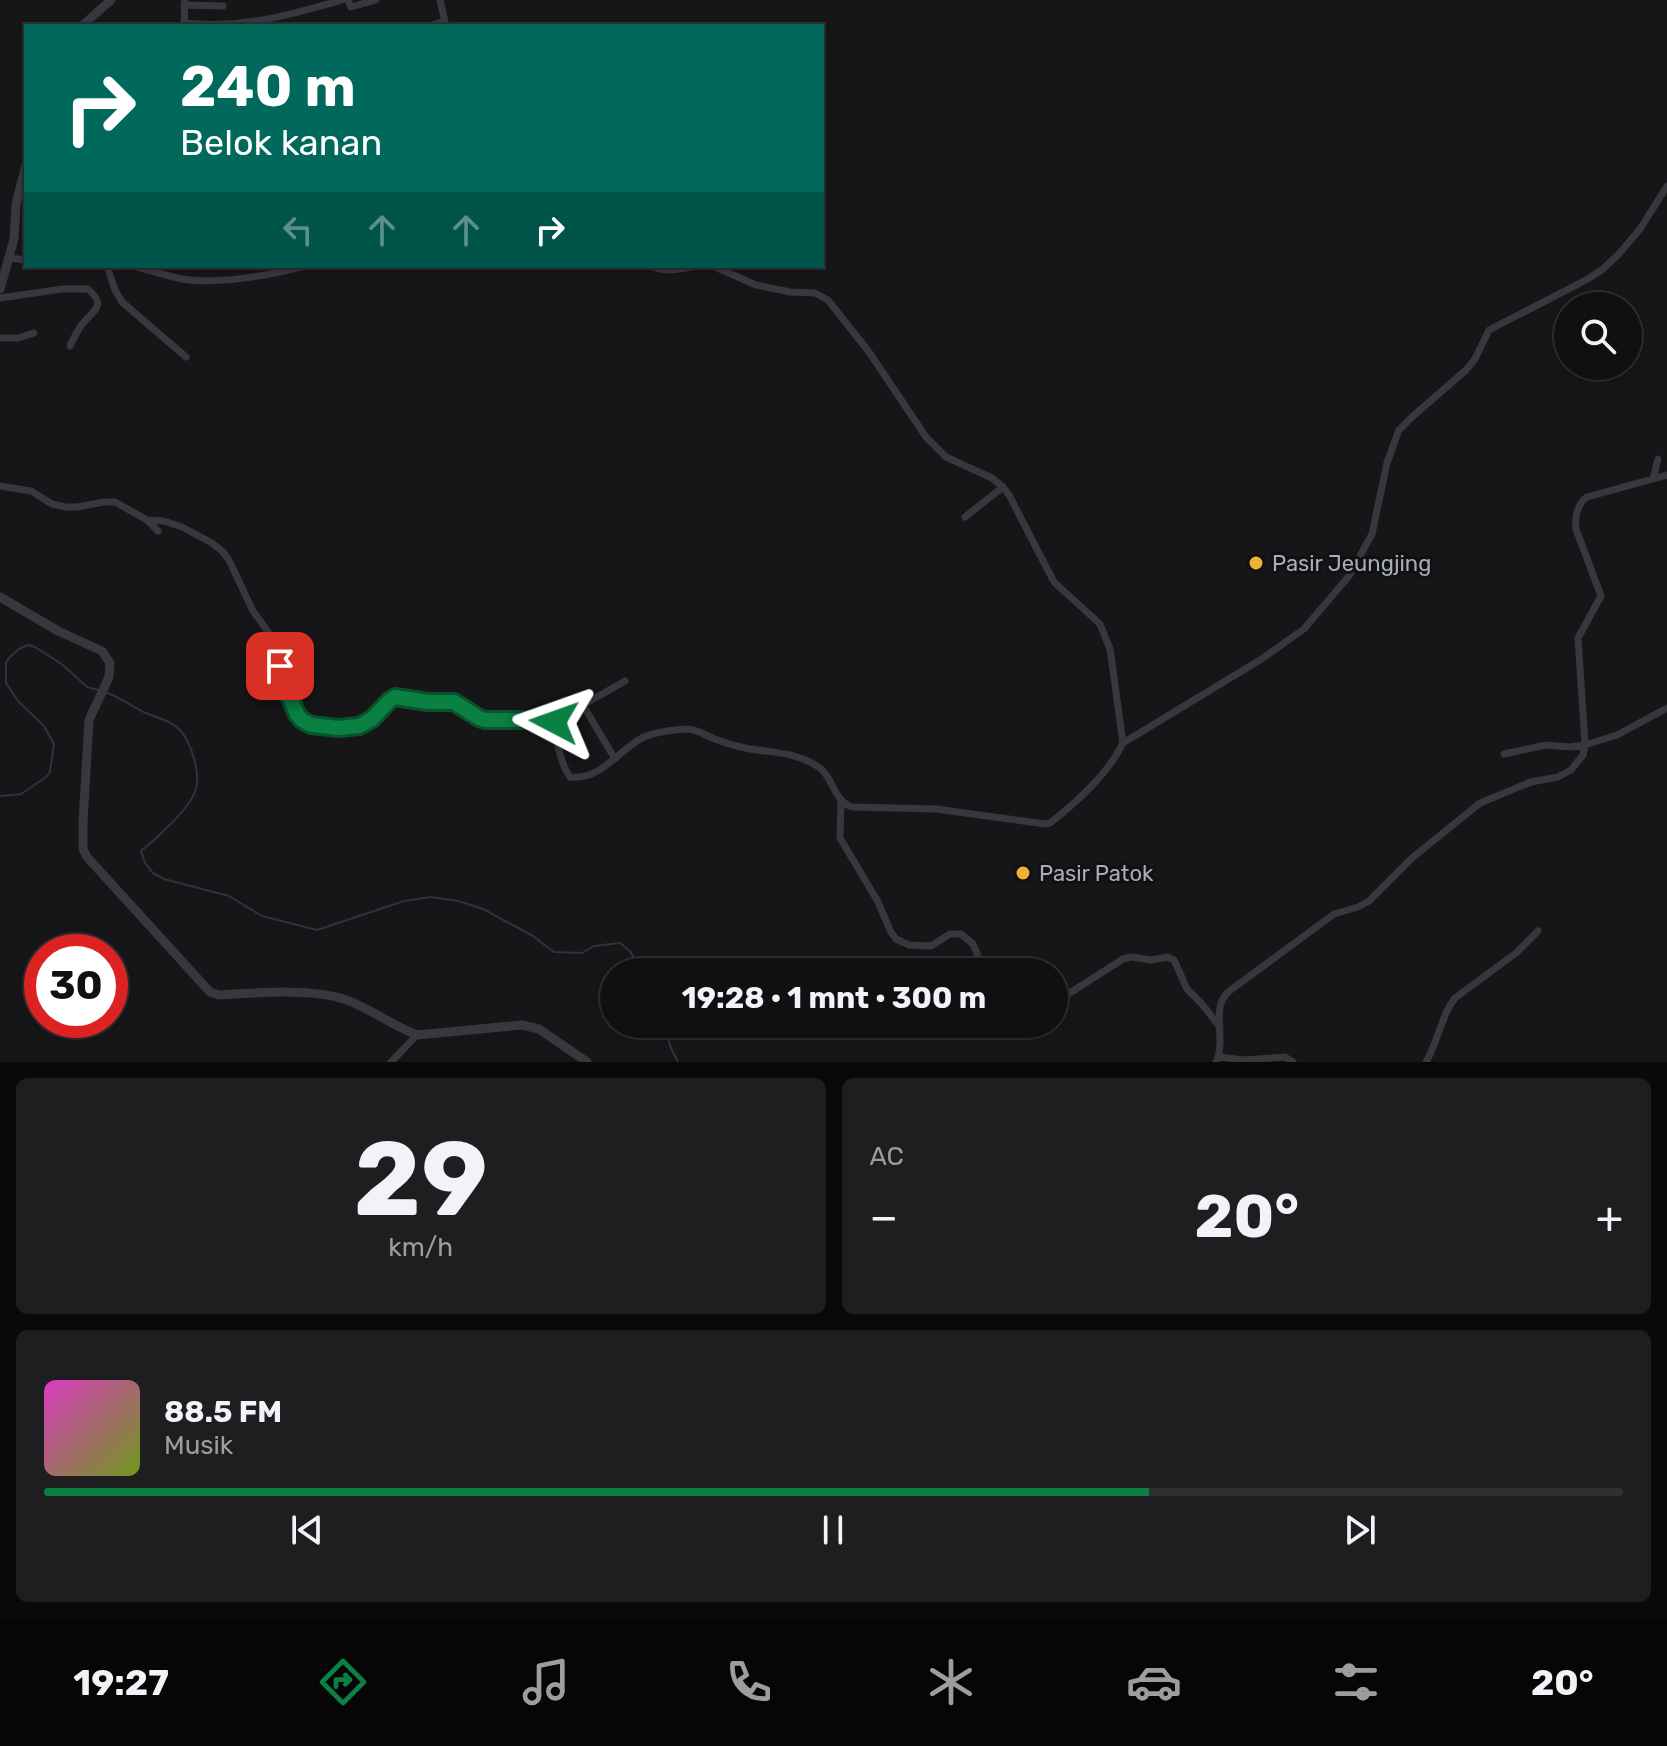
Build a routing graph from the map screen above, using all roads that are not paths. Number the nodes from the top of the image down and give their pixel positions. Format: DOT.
graph roads {
  1 [pos="111,0"];
  2 [pos="345,0"];
  3 [pos="376,0"];
  4 [pos="440,0"];
  5 [pos="184,3"];
  6 [pos="223,6"];
  7 [pos="84,24"];
  8 [pos="184,24"];
  9 [pos="242,24"];
  10 [pos="445,24"];
  11 [pos="24,177"];
  12 [pos="1667,186"];
  13 [pos="22,190"];
  14 [pos="10,258"];
  15 [pos="24,260"];
  16 [pos="108,268"];
  17 [pos="141,268"];
  18 [pos="298,268"];
  19 [pos="654,268"];
  20 [pos="686,268"];
  21 [pos="718,268"];
  22 [pos="0,289"];
  23 [pos="0,298"];
  24 [pos="34,333"];
  25 [pos="0,338"];
  26 [pos="70,346"];
  27 [pos="186,357"];
  28 [pos="1658,459"];
  29 [pos="1667,475"];
  30 [pos="1653,479"];
  31 [pos="0,486"];
  32 [pos="1003,487"];
  33 [pos="965,517"];
  34 [pos="147,520"];
  35 [pos="158,531"];
  36 [pos="0,597"];
  37 [pos="625,681"];
  38 [pos="1667,708"];
  39 [pos="1123,743"];
  40 [pos="1585,745"];
  41 [pos="1504,754"];
  42 [pos="615,759"];
  43 [pos="841,799"];
  44 [pos="1538,931"];
  45 [pos="978,958"];
  46 [pos="1068,994"];
  47 [pos="1220,1027"];
  48 [pos="417,1035"];
  49 [pos="1217,1059"];
  50 [pos="391,1062"];
  51 [pos="587,1062"];
  52 [pos="1293,1062"];
  53 [pos="1426,1062"];
  1 -- 7 [label="street"];
  2 -- 3 [label="street"];
  2 -- 9 [label="street"];
  4 -- 10 [label="street"];
  5 -- 6 [label="street"];
  5 -- 8 [label="street"];
  11 -- 13 [label="street"];
  12 -- 39 [label="street"];
  13 -- 14 [label="street"];
  14 -- 15 [label="street"];
  14 -- 22 [label="street"];
  16 -- 27 [label="street"];
  17 -- 18 [label="street"];
  19 -- 20 [label="street"];
  21 -- 32 [label="street"];
  23 -- 26 [label="street"];
  24 -- 25 [label="street"];
  28 -- 30 [label="street"];
  29 -- 30 [label="street"];
  30 -- 40 [label="street"];
  31 -- 34 [label="street"];
  32 -- 33 [label="street"];
  32 -- 39 [label="street"];
  34 -- 35 [label="street"];
  34 -- 42 [label="street"];
  36 -- 48 [label="street"];
  37 -- 42 [label="street"];
  38 -- 40 [label="street"];
  39 -- 43 [label="street"];
  40 -- 41 [label="street"];
  40 -- 47 [label="street"];
  42 -- 43 [label="street"];
  43 -- 45 [label="street"];
  44 -- 53 [label="street"];
  46 -- 47 [label="street"];
  47 -- 49 [label="street"];
  48 -- 50 [label="street"];
  48 -- 51 [label="street"];
  49 -- 52 [label="street"];
}
